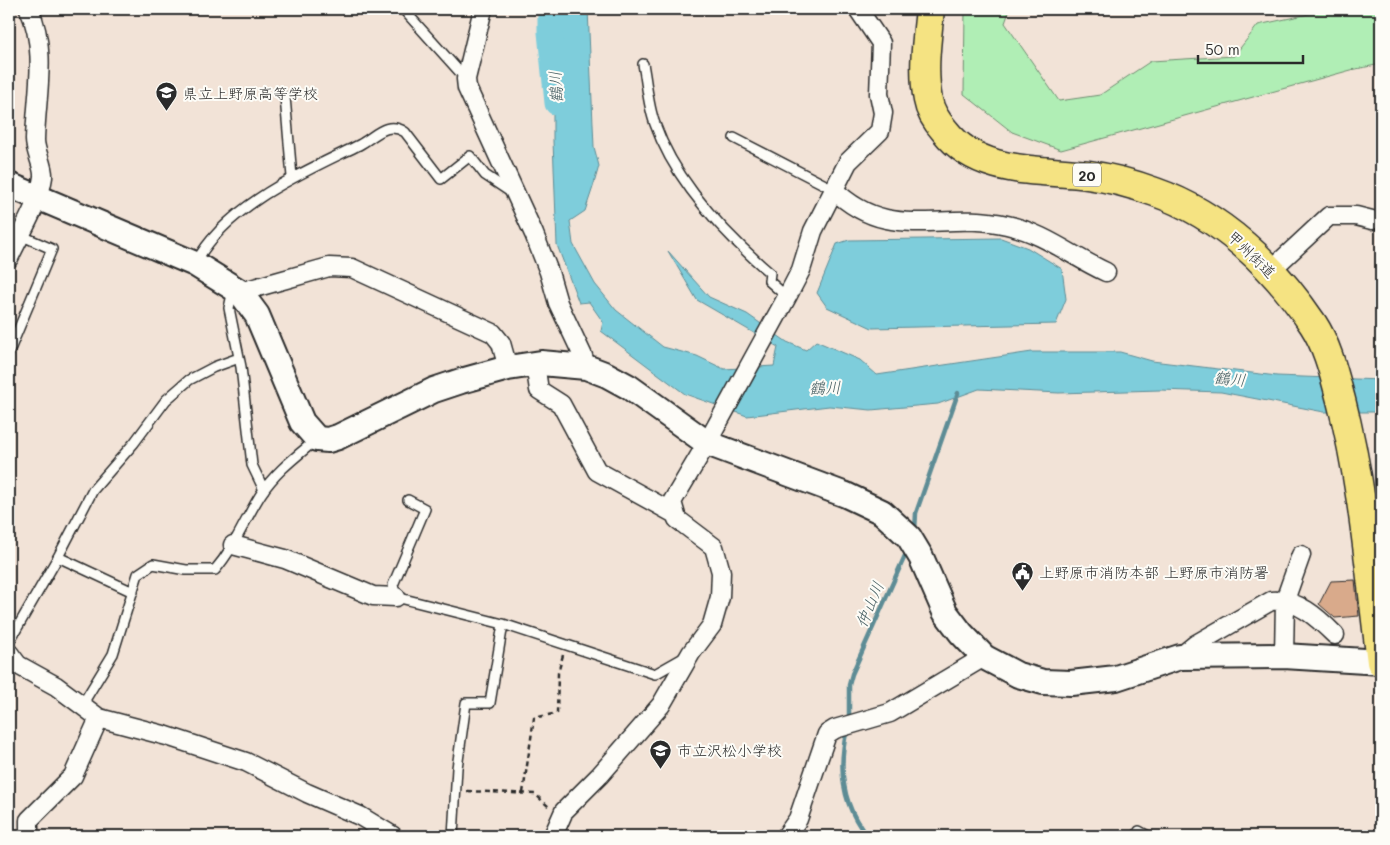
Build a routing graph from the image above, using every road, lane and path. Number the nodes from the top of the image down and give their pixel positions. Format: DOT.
graph roads {
  1 [pos="29,9"];
  2 [pos="403,9"];
  3 [pos="483,9"];
  4 [pos="858,9"];
  5 [pos="930,9"];
  6 [pos="643,64"];
  7 [pos="466,79"];
  8 [pos="285,97"];
  9 [pos="734,138"];
  10 [pos="292,176"];
  11 [pos="9,185"];
  12 [pos="833,189"];
  13 [pos="516,196"];
  14 [pos="38,197"];
  15 [pos="1372,220"];
  16 [pos="20,235"];
  17 [pos="9,258"];
  18 [pos="195,264"];
  19 [pos="1271,270"];
  20 [pos="1106,272"];
  21 [pos="237,290"];
  22 [pos="787,297"];
  23 [pos="9,352"];
  24 [pos="239,358"];
  25 [pos="535,364"];
  26 [pos="508,368"];
  27 [pos="586,368"];
  28 [pos="711,435"];
  29 [pos="318,439"];
  30 [pos="264,490"];
  31 [pos="408,500"];
  32 [pos="675,514"];
  33 [pos="233,545"];
  34 [pos="1300,555"];
  35 [pos="58,557"];
  36 [pos="133,592"];
  37 [pos="396,597"];
  38 [pos="1285,600"];
  39 [pos="503,624"];
  40 [pos="1335,635"];
  41 [pos="9,642"];
  42 [pos="566,644"];
  43 [pos="9,653"];
  44 [pos="692,653"];
  45 [pos="1284,656"];
  46 [pos="984,657"];
  47 [pos="1180,657"];
  48 [pos="1381,662"];
  49 [pos="82,705"];
  50 [pos="99,718"];
  51 [pos="456,791"];
  52 [pos="523,793"];
  53 [pos="561,819"];
  54 [pos="29,828"];
  55 [pos="393,836"];
  56 [pos="453,836"];
  57 [pos="553,836"];
  58 [pos="786,836"];
  1 -- 14 [label="street"];
  2 -- 7 [label="lane"];
  3 -- 7 [label="street"];
  4 -- 12 [label="street"];
  5 -- 19 [label="highway, 甲州街道 / 20"];
  6 -- 22 [label="lane"];
  7 -- 13 [label="street"];
  8 -- 10 [label="lane"];
  9 -- 12 [label="lane"];
  10 -- 13 [label="lane"];
  10 -- 18 [label="lane"];
  11 -- 14 [label="street"];
  12 -- 20 [label="street"];
  12 -- 22 [label="street"];
  13 -- 27 [label="street"];
  14 -- 16 [label="street"];
  14 -- 18 [label="street"];
  15 -- 19 [label="street"];
  16 -- 17 [label="street"];
  16 -- 23 [label="lane"];
  18 -- 21 [label="street"];
  19 -- 48 [label="highway, 甲州街道 / 20"];
  21 -- 24 [label="lane"];
  21 -- 26 [label="street"];
  21 -- 29 [label="street"];
  22 -- 28 [label="street"];
  24 -- 30 [label="lane"];
  24 -- 35 [label="lane"];
  25 -- 26 [label="street"];
  25 -- 27 [label="street"];
  25 -- 32 [label="street"];
  26 -- 29 [label="street"];
  27 -- 28 [label="street"];
  28 -- 32 [label="street"];
  28 -- 46 [label="street"];
  29 -- 30 [label="lane"];
  30 -- 33 [label="lane"];
  31 -- 37 [label="lane"];
  32 -- 44 [label="street"];
  33 -- 36 [label="lane"];
  33 -- 37 [label="street"];
  34 -- 38 [label="street"];
  35 -- 36 [label="lane"];
  35 -- 41 [label="lane"];
  36 -- 49 [label="lane"];
  37 -- 39 [label="lane"];
  38 -- 40 [label="street"];
  38 -- 45 [label="street"];
  38 -- 47 [label="street"];
  39 -- 42 [label="lane"];
  39 -- 51 [label="lane"];
  42 -- 44 [label="lane"];
  42 -- 52 [label="path"];
  43 -- 49 [label="street"];
  44 -- 53 [label="street"];
  45 -- 47 [label="street"];
  45 -- 48 [label="street"];
  46 -- 47 [label="street"];
  46 -- 58 [label="street"];
  49 -- 50 [label="street"];
  50 -- 54 [label="street"];
  50 -- 55 [label="street"];
  51 -- 52 [label="path"];
  51 -- 56 [label="lane"];
  52 -- 53 [label="path"];
  53 -- 57 [label="street"];
}
